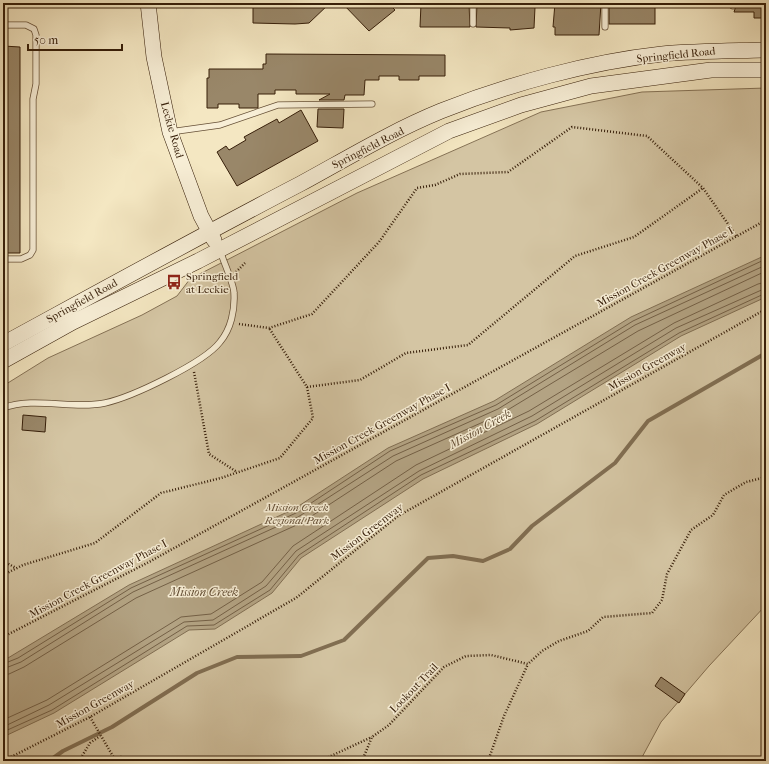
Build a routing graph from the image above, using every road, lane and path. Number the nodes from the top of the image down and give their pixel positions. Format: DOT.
graph roads {
  1 [pos="148,3"];
  2 [pos="472,3"];
  3 [pos="605,3"];
  4 [pos="472,24"];
  5 [pos="3,25"];
  6 [pos="605,27"];
  7 [pos="766,50"];
  8 [pos="766,70"];
  9 [pos="372,104"];
  10 [pos="170,132"];
  11 [pos="703,188"];
  12 [pos="766,220"];
  13 [pos="209,231"];
  14 [pos="737,237"];
  15 [pos="219,249"];
  16 [pos="3,259"];
  17 [pos="766,309"];
  18 [pos="231,323"];
  19 [pos="269,328"];
  20 [pos="3,344"];
  21 [pos="3,361"];
  22 [pos="192,363"];
  23 [pos="307,387"];
  24 [pos="3,408"];
  25 [pos="237,472"];
  26 [pos="766,477"];
  27 [pos="3,561"];
  28 [pos="16,568"];
  29 [pos="3,575"];
  30 [pos="3,637"];
  31 [pos="528,664"];
  32 [pos="90,717"];
  33 [pos="100,736"];
  34 [pos="372,737"];
  35 [pos="3,761"];
  36 [pos="79,761"];
  37 [pos="120,761"];
  38 [pos="320,761"];
  39 [pos="362,761"];
  40 [pos="488,761"];
  1 -- 10 [label="main road, Leckie Road"];
  2 -- 4 [label="lane"];
  3 -- 6 [label="lane"];
  5 -- 16 [label="lane"];
  7 -- 13 [label="main road, Springfield Road"];
  8 -- 15 [label="main road, Springfield Road"];
  9 -- 10 [label="lane"];
  10 -- 13 [label="main road, Leckie Road"];
  11 -- 14 [label="path"];
  11 -- 19 [label="path"];
  11 -- 23 [label="path"];
  12 -- 14 [label="path, Mission Creek Greenway Phase I"];
  13 -- 15 [label="main road, Leckie Road"];
  13 -- 20 [label="main road, Springfield Road"];
  14 -- 30 [label="path, Mission Creek Greenway Phase I"];
  15 -- 18 [label="lane"];
  15 -- 21 [label="main road, Springfield Road"];
  17 -- 32 [label="path, Mission Greenway"];
  18 -- 19 [label="path"];
  18 -- 22 [label="lane"];
  19 -- 23 [label="path"];
  22 -- 24 [label="lane"];
  22 -- 25 [label="path"];
  23 -- 25 [label="path"];
  25 -- 28 [label="path"];
  26 -- 31 [label="path"];
  27 -- 28 [label="path"];
  28 -- 29 [label="path"];
  31 -- 34 [label="path, Lookout Trail"];
  31 -- 40 [label="path"];
  32 -- 33 [label="path"];
  32 -- 35 [label="path, Mission Greenway"];
  33 -- 36 [label="path"];
  33 -- 37 [label="path"];
  34 -- 38 [label="path, Lookout Trail"];
  34 -- 39 [label="path"];
}
